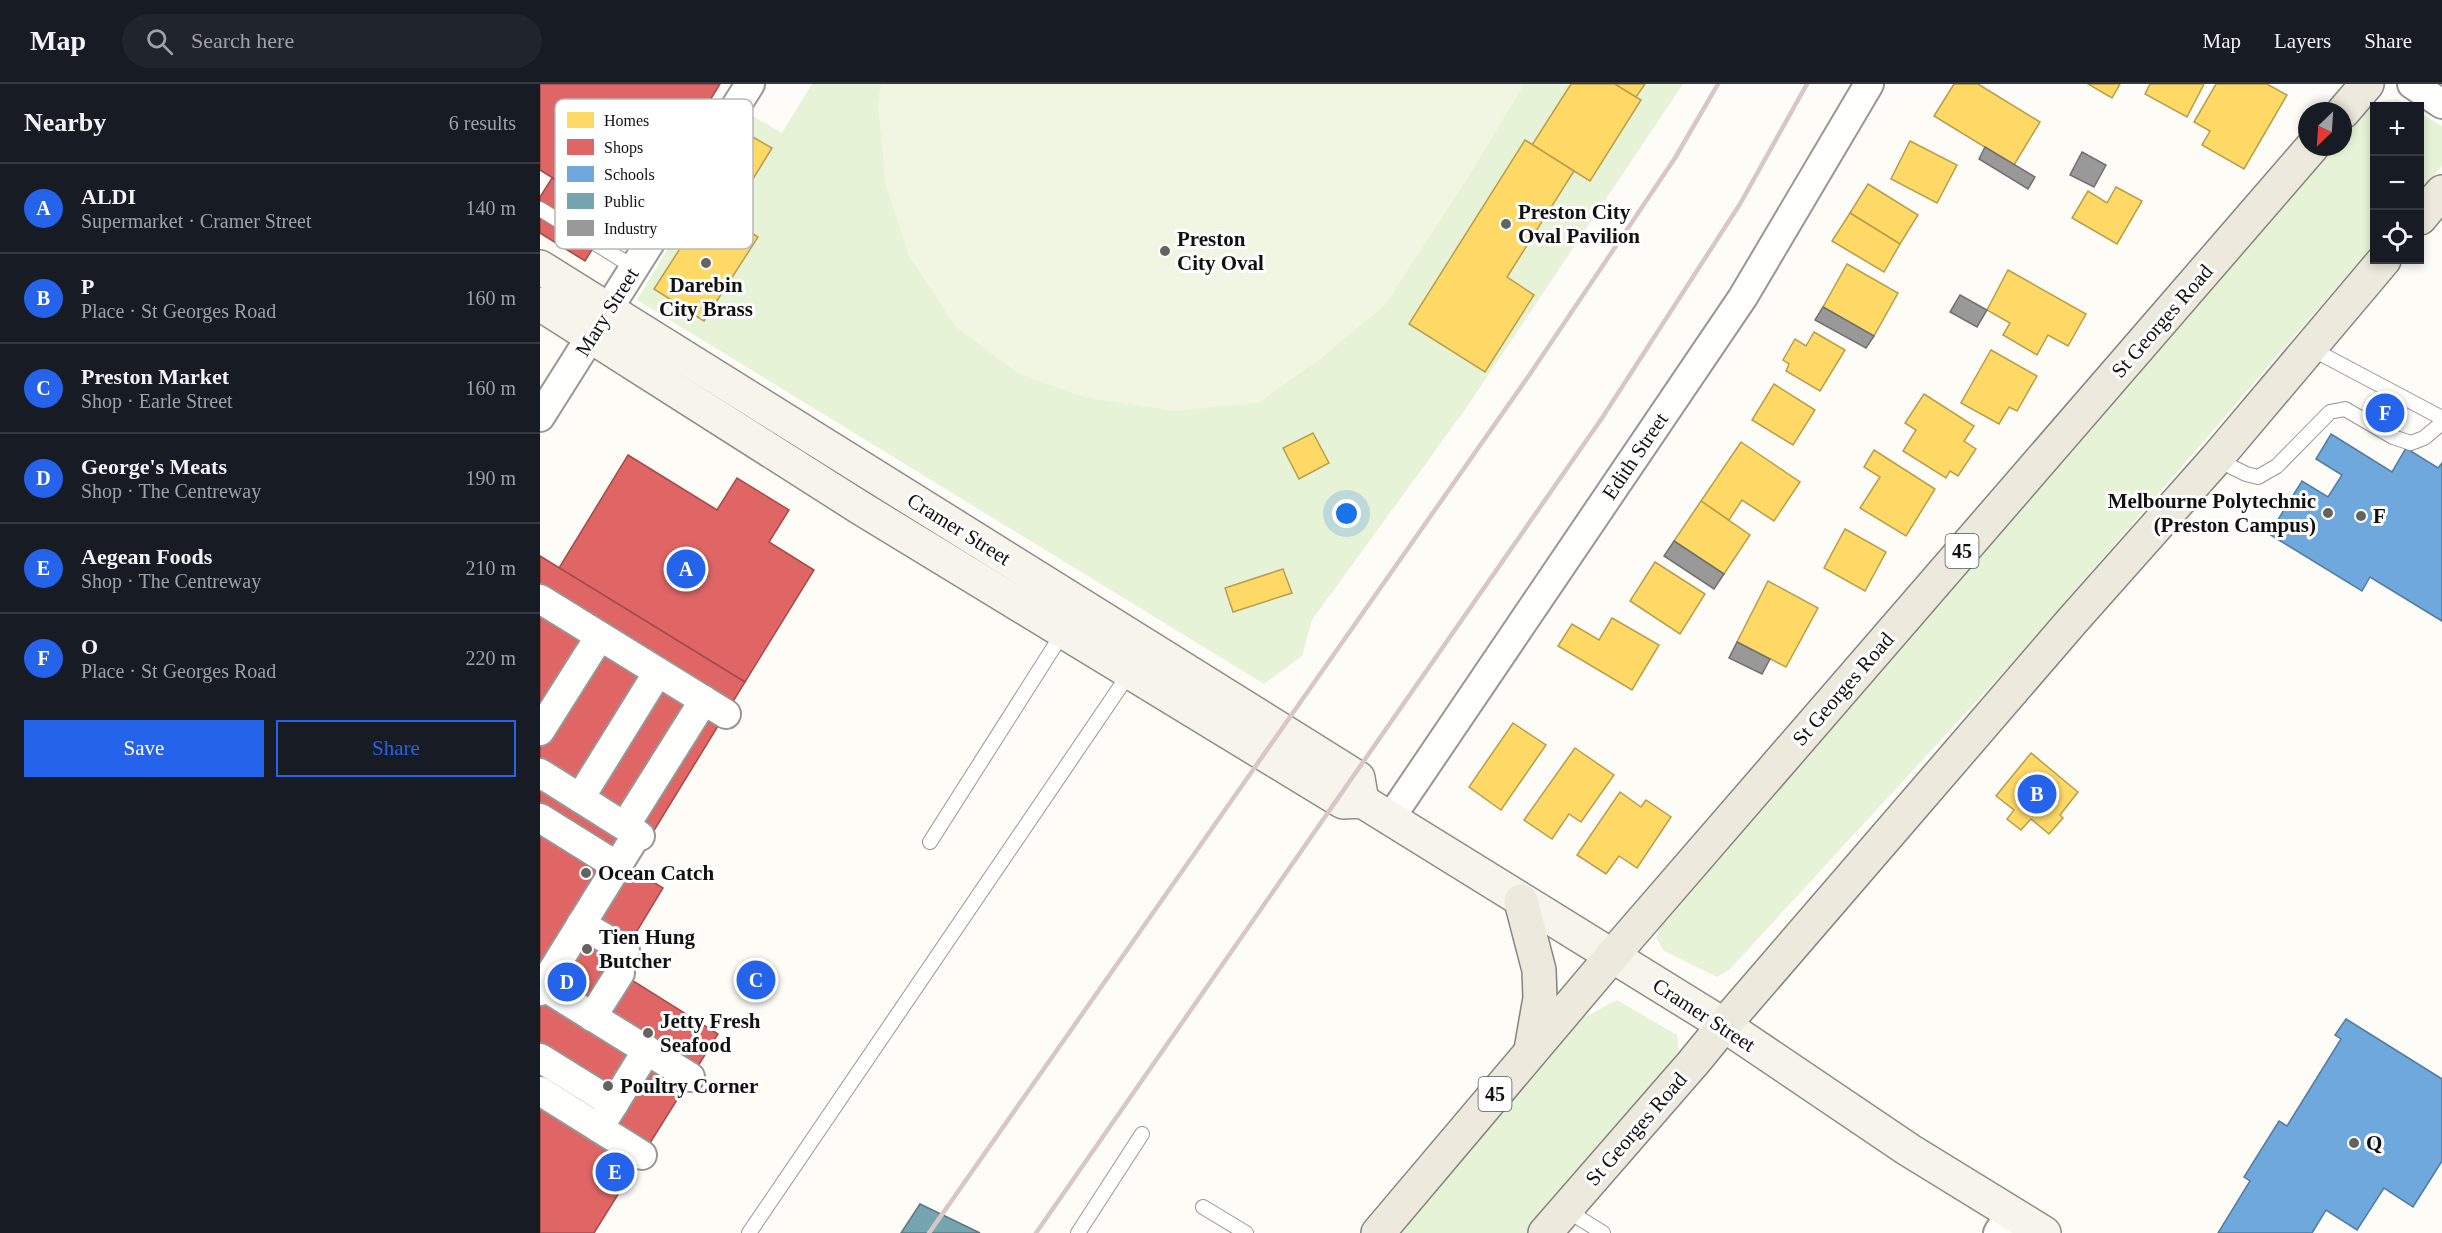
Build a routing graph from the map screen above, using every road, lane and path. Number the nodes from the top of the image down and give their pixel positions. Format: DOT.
graph roads {
  1 [pos="750,84"];
  2 [pos="1869,84"];
  3 [pos="2367,84"];
  4 [pos="2412,84"];
  5 [pos="741,99"];
  6 [pos="2352,102"];
  7 [pos="2442,104"];
  8 [pos="2304,156"];
  9 [pos="2442,192"];
  10 [pos="540,209"];
  11 [pos="2424,213"];
  12 [pos="555,218"];
  13 [pos="604,249"];
  14 [pos="647,249"];
  15 [pos="2381,264"];
  16 [pos="540,267"];
  17 [pos="635,268"];
  18 [pos="540,304"];
  19 [pos="600,323"];
  20 [pos="2308,347"];
  21 [pos="540,417"];
  22 [pos="2442,418"];
  23 [pos="2442,423"];
  24 [pos="2216,459"];
  25 [pos="543,607"];
  26 [pos="1071,618"];
  27 [pos="600,636"];
  28 [pos="1139,660"];
  29 [pos="658,672"];
  30 [pos="540,731"];
  31 [pos="540,772"];
  32 [pos="580,798"];
  33 [pos="540,818"];
  34 [pos="1389,820"];
  35 [pos="637,834"];
  36 [pos="930,842"];
  37 [pos="617,866"];
  38 [pos="1521,901"];
  39 [pos="581,924"];
  40 [pos="1612,956"];
  41 [pos="544,975"];
  42 [pos="592,1017"];
  43 [pos="1724,1025"];
  44 [pos="647,1050"];
  45 [pos="1531,1051"];
  46 [pos="540,1058"];
  47 [pos="690,1077"];
  48 [pos="541,1094"];
  49 [pos="614,1104"];
  50 [pos="599,1128"];
  51 [pos="1142,1134"];
  52 [pos="642,1155"];
  53 [pos="1203,1207"];
  54 [pos="1555,1221"];
  55 [pos="2005,1223"];
  56 [pos="750,1233"];
  57 [pos="1078,1233"];
  58 [pos="1246,1233"];
  59 [pos="1378,1233"];
  60 [pos="1603,1233"];
  61 [pos="2044,1233"];
  1 -- 5 [label="street, Mary Street"];
  2 -- 34 [label="street, Edith Street"];
  3 -- 6 [label="main road"];
  4 -- 7 [label="street"];
  8 -- 40 [label="main road, St Georges Road / 45"];
  9 -- 11 [label="main road"];
  10 -- 12 [label="lane"];
  13 -- 17 [label="lane"];
  14 -- 17 [label="street, Mary Street"];
  15 -- 20 [label="main road, St Georges Road"];
  16 -- 19 [label="street, Cramer Street"];
  17 -- 19 [label="street, Mary Street"];
  18 -- 19 [label="street, Cramer Street"];
  19 -- 21 [label="street, Mary Street"];
  19 -- 26 [label="street, Cramer Street"];
  20 -- 22 [label="lane"];
  20 -- 24 [label="main road, St Georges Road"];
  23 -- 24 [label="lane"];
  24 -- 43 [label="main road, St Georges Road"];
  25 -- 27 [label="street"];
  26 -- 28 [label="street, Cramer Street"];
  26 -- 36 [label="lane"];
  27 -- 29 [label="street"];
  27 -- 30 [label="street"];
  28 -- 34 [label="street, Cramer Street"];
  28 -- 56 [label="lane"];
  29 -- 32 [label="street"];
  29 -- 35 [label="street"];
  31 -- 32 [label="street"];
  32 -- 35 [label="street"];
  33 -- 37 [label="street"];
  34 -- 38 [label="street, Cramer Street"];
  35 -- 37 [label="street"];
  37 -- 39 [label="street"];
  38 -- 40 [label="street, Cramer Street"];
  38 -- 45 [label="main road"];
  39 -- 41 [label="street"];
  39 -- 42 [label="street"];
  40 -- 43 [label="street, Cramer Street"];
  40 -- 45 [label="main road, St Georges Road / 45"];
  41 -- 42 [label="street"];
  42 -- 44 [label="street"];
  43 -- 54 [label="main road, St Georges Road"];
  43 -- 55 [label="street, Cramer Street"];
  44 -- 47 [label="street"];
  44 -- 49 [label="street"];
  45 -- 59 [label="main road, St Georges Road / 45"];
  46 -- 49 [label="street"];
  48 -- 50 [label="street"];
  49 -- 50 [label="street"];
  50 -- 52 [label="street"];
  51 -- 57 [label="lane"];
  53 -- 58 [label="lane"];
  54 -- 60 [label="lane"];
  55 -- 61 [label="street, Cramer Street"];
}
